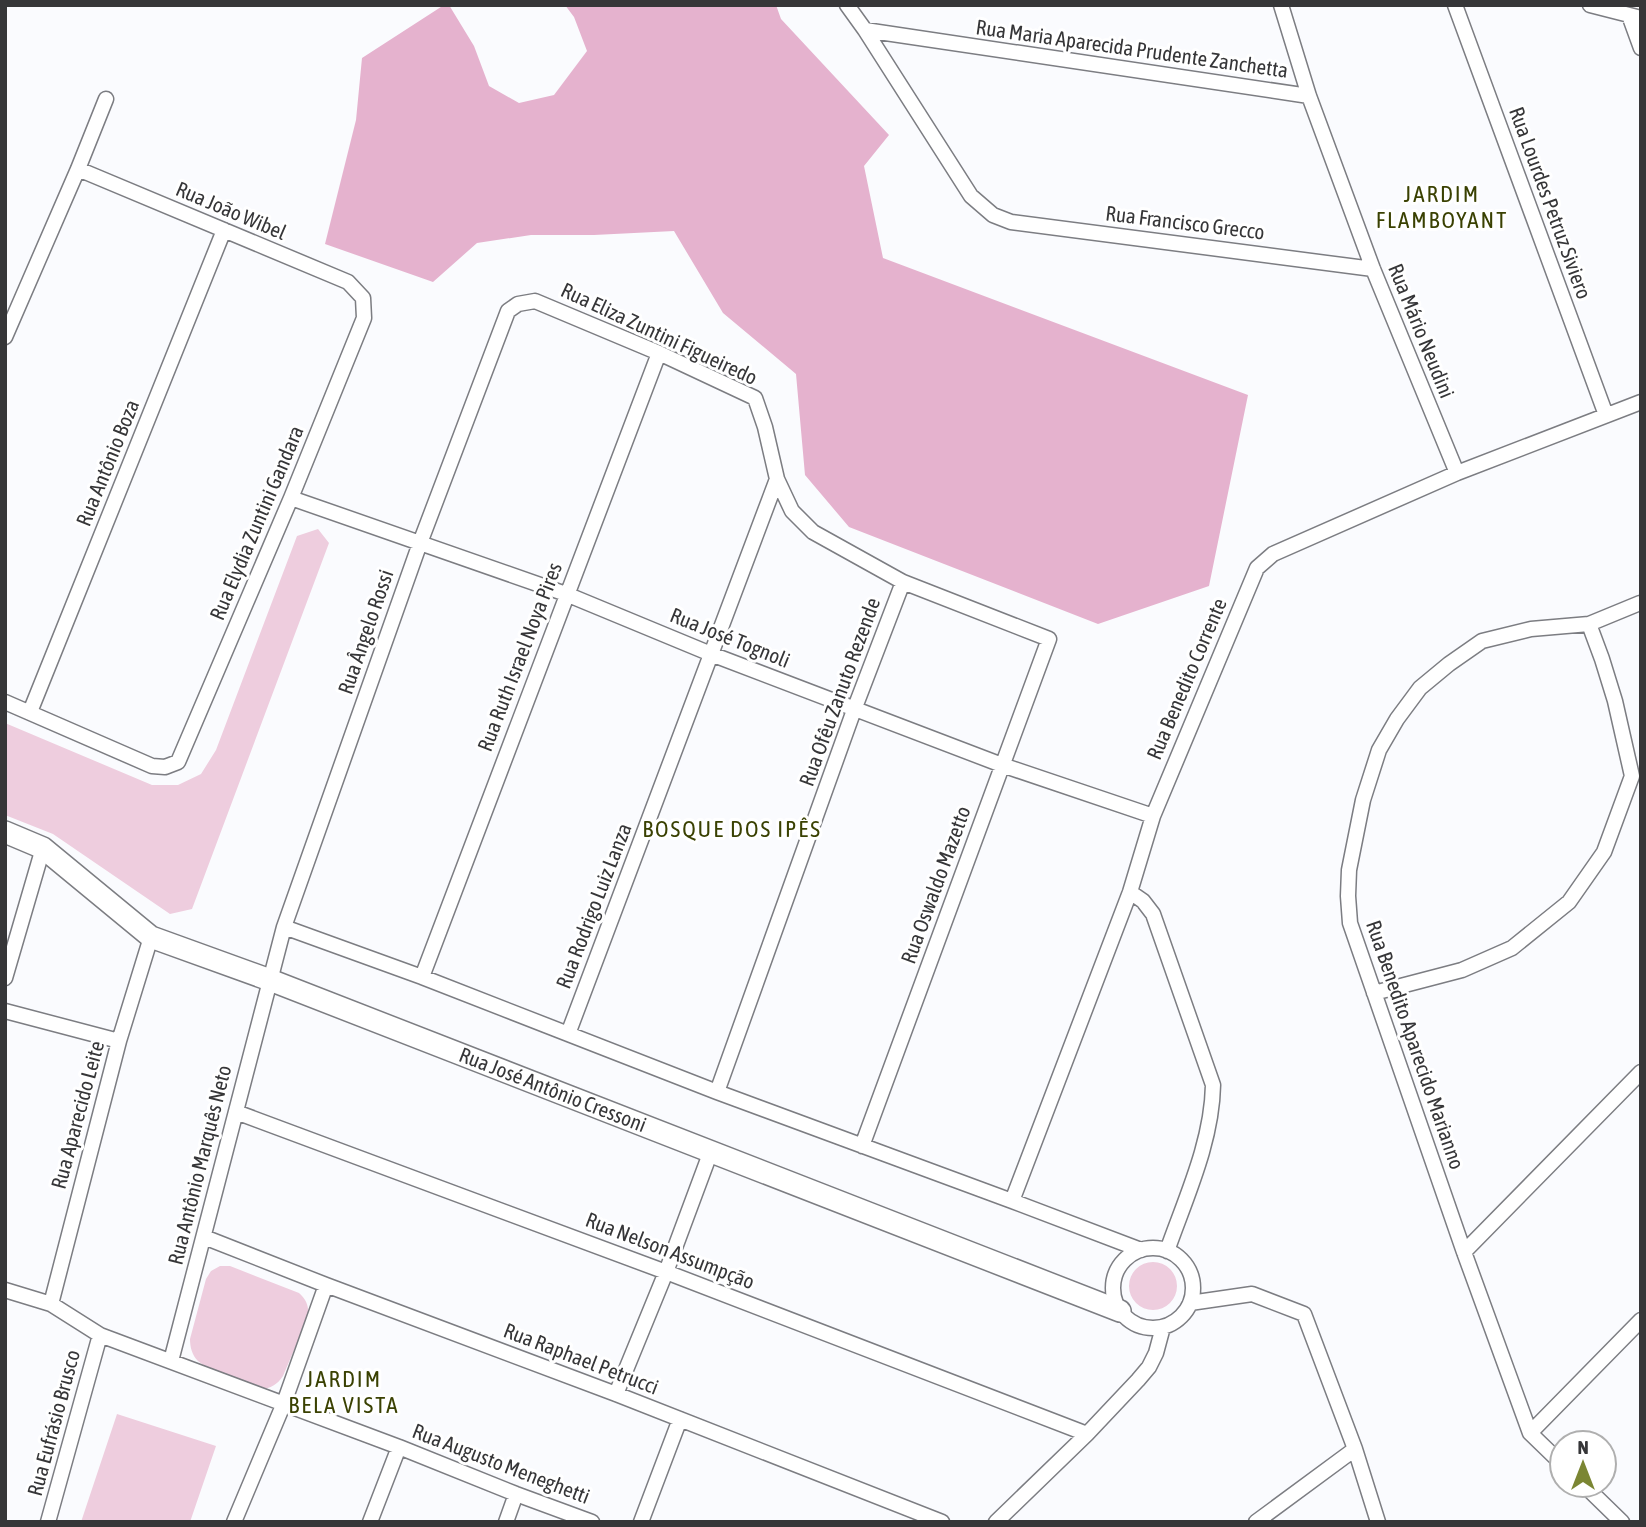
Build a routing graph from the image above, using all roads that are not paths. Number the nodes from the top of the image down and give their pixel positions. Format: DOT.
graph roads {
  1 [pos="846,5"];
  2 [pos="1281,5"];
  3 [pos="1455,5"];
  4 [pos="1590,5"];
  5 [pos="1635,17"];
  6 [pos="865,30"];
  7 [pos="1641,48"];
  8 [pos="1309,96"];
  9 [pos="106,99"];
  10 [pos="78,169"];
  11 [pos="224,230"];
  12 [pos="1373,269"];
  13 [pos="363,298"];
  14 [pos="518,304"];
  15 [pos="5,337"];
  16 [pos="659,353"];
  17 [pos="1641,402"];
  18 [pos="1606,415"];
  19 [pos="1457,472"];
  20 [pos="777,478"];
  21 [pos="291,498"];
  22 [pos="420,543"];
  23 [pos="903,582"];
  24 [pos="566,594"];
  25 [pos="1640,603"];
  26 [pos="1589,624"];
  27 [pos="1049,639"];
  28 [pos="710,654"];
  29 [pos="5,702"];
  30 [pos="854,710"];
  31 [pos="30,712"];
  32 [pos="1002,765"];
  33 [pos="1636,778"];
  34 [pos="1153,816"];
  35 [pos="5,832"];
  36 [pos="43,848"];
  37 [pos="1130,892"];
  38 [pos="284,927"];
  39 [pos="150,937"];
  40 [pos="422,977"];
  41 [pos="5,978"];
  42 [pos="270,981"];
  43 [pos="1374,993"];
  44 [pos="5,1011"];
  45 [pos="568,1034"];
  46 [pos="119,1041"];
  47 [pos="1641,1072"];
  48 [pos="717,1092"];
  49 [pos="236,1112"];
  50 [pos="862,1146"];
  51 [pos="710,1152"];
  52 [pos="1012,1200"];
  53 [pos="204,1237"];
  54 [pos="1141,1251"];
  55 [pos="1167,1251"];
  56 [pos="1464,1252"];
  57 [pos="666,1272"];
  58 [pos="326,1285"];
  59 [pos="5,1290"];
  60 [pos="1190,1303"];
  61 [pos="51,1304"];
  62 [pos="1120,1311"];
  63 [pos="1641,1320"];
  64 [pos="1163,1327"];
  65 [pos="100,1335"];
  66 [pos="171,1361"];
  67 [pos="616,1394"];
  68 [pos="284,1403"];
  69 [pos="680,1419"];
  70 [pos="1530,1433"];
  71 [pos="1087,1434"];
  72 [pos="399,1447"];
  73 [pos="1356,1449"];
  74 [pos="1548,1450"];
  75 [pos="516,1494"];
  76 [pos="1598,1499"];
  77 [pos="48,1522"];
  78 [pos="234,1522"];
  79 [pos="370,1522"];
  80 [pos="506,1522"];
  81 [pos="592,1522"];
  82 [pos="641,1522"];
  83 [pos="942,1522"];
  84 [pos="996,1522"];
  85 [pos="1256,1522"];
  86 [pos="1378,1522"];
  87 [pos="1622,1522"];
  1 -- 6 [label="street"];
  2 -- 8 [label="street, Rua Mário Neudini"];
  3 -- 18 [label="street, Rua Lourdes Petruz Siviero"];
  4 -- 5 [label="street"];
  5 -- 7 [label="street"];
  6 -- 8 [label="street, Rua Maria Aparecida Prudente Zanchetta"];
  6 -- 12 [label="street, Rua Francisco Grecco"];
  8 -- 12 [label="street, Rua Mário Neudini"];
  9 -- 10 [label="street"];
  10 -- 11 [label="street, Rua João Wibel"];
  10 -- 15 [label="street"];
  11 -- 13 [label="street, Rua João Wibel"];
  11 -- 31 [label="street, Rua Antônio Boza"];
  12 -- 19 [label="street, Rua Mário Neudini"];
  13 -- 21 [label="street, Rua Elydia Zuntini Gandara"];
  14 -- 16 [label="street, Rua Eliza Zuntini Figueiredo"];
  14 -- 22 [label="street, Rua Ângelo Rossi"];
  16 -- 20 [label="street, Rua Eliza Zuntini Figueiredo"];
  16 -- 24 [label="street, Rua Ruth Israel Noya Pires"];
  17 -- 18 [label="street, Rua Benedito Corrente"];
  18 -- 19 [label="street, Rua Benedito Corrente"];
  19 -- 34 [label="street, Rua Benedito Corrente"];
  20 -- 23 [label="street, Rua Eliza Zuntini Figueiredo"];
  20 -- 28 [label="street, Rua Rodrigo Luiz Lanza"];
  21 -- 22 [label="street, Rua José Tognoli"];
  21 -- 31 [label="street, Rua Elydia Zuntini Gandara"];
  22 -- 24 [label="street, Rua José Tognoli"];
  22 -- 38 [label="street, Rua Ângelo Rossi"];
  23 -- 27 [label="street, Rua Eliza Zuntini Figueiredo"];
  23 -- 30 [label="street, Rua Ofêu Zanuto Rezende"];
  24 -- 28 [label="street, Rua José Tognoli"];
  24 -- 40 [label="street, Rua Ruth Israel Noya Pires"];
  25 -- 26 [label="street, Rua Benedito Aparecido Marianno"];
  26 -- 33 [label="street"];
  26 -- 43 [label="street, Rua Benedito Aparecido Marianno"];
  27 -- 32 [label="street, Rua Oswaldo Mazetto"];
  28 -- 30 [label="street, Rua José Tognoli"];
  28 -- 45 [label="street, Rua Rodrigo Luiz Lanza"];
  29 -- 31 [label="street"];
  30 -- 32 [label="street, Rua José Tognoli"];
  30 -- 48 [label="street, Rua Ofêu Zanuto Rezende"];
  32 -- 34 [label="street, Rua José Tognoli"];
  32 -- 50 [label="street, Rua Oswaldo Mazetto"];
  33 -- 43 [label="street"];
  34 -- 37 [label="street, Rua Benedito Corrente"];
  35 -- 36 [label="street, Rua José Antônio Cressoni"];
  36 -- 39 [label="street, Rua José Antônio Cressoni"];
  36 -- 41 [label="street"];
  37 -- 52 [label="street, Rua Benedito Corrente"];
  37 -- 55 [label="street"];
  38 -- 40 [label="street"];
  38 -- 42 [label="street, Rua Ângelo Rossi"];
  39 -- 42 [label="street, Rua José Antônio Cressoni"];
  39 -- 46 [label="street, Rua Aparecido Leite"];
  40 -- 45 [label="street"];
  42 -- 49 [label="street, Rua Antônio Marquês Neto"];
  42 -- 51 [label="street, Rua José Antônio Cressoni"];
  43 -- 56 [label="street, Rua Benedito Aparecido Marianno"];
  44 -- 46 [label="street"];
  45 -- 48 [label="street"];
  46 -- 61 [label="street, Rua Aparecido Leite"];
  47 -- 56 [label="street"];
  48 -- 50 [label="street"];
  49 -- 53 [label="street, Rua Antônio Marquês Neto"];
  49 -- 57 [label="street, Rua Nelson Assumpção"];
  50 -- 52 [label="street"];
  51 -- 57 [label="street"];
  51 -- 62 [label="street, Rua José Antônio Cressoni"];
  52 -- 54 [label="street"];
  53 -- 58 [label="street, Rua Raphael Petrucci"];
  53 -- 66 [label="street, Rua Antônio Marquês Neto"];
  54 -- 55 [label="street"];
  54 -- 62 [label="street"];
  55 -- 60 [label="street"];
  56 -- 70 [label="street, Rua Benedito Aparecido Marianno"];
  57 -- 67 [label="street"];
  57 -- 71 [label="street, Rua Nelson Assumpção"];
  58 -- 67 [label="street, Rua Raphael Petrucci"];
  58 -- 68 [label="street"];
  59 -- 61 [label="street, Rua Augusto Meneghetti"];
  60 -- 64 [label="street"];
  60 -- 73 [label="street"];
  61 -- 65 [label="street, Rua Augusto Meneghetti"];
  62 -- 64 [label="street"];
  63 -- 70 [label="street"];
  64 -- 71 [label="street"];
  65 -- 66 [label="street, Rua Augusto Meneghetti"];
  65 -- 77 [label="street, Rua Eufrásio Brusco"];
  66 -- 68 [label="street, Rua Augusto Meneghetti"];
  67 -- 69 [label="street, Rua Raphael Petrucci"];
  68 -- 72 [label="street, Rua Augusto Meneghetti"];
  68 -- 78 [label="street"];
  69 -- 82 [label="street"];
  69 -- 83 [label="street, Rua Raphael Petrucci"];
  70 -- 74 [label="street, Rua Benedito Aparecido Marianno"];
  71 -- 84 [label="street"];
  72 -- 75 [label="street, Rua Augusto Meneghetti"];
  72 -- 79 [label="street"];
  73 -- 85 [label="street"];
  73 -- 86 [label="street"];
  75 -- 80 [label="street"];
  75 -- 81 [label="street, Rua Augusto Meneghetti"];
  76 -- 87 [label="street"];
}
